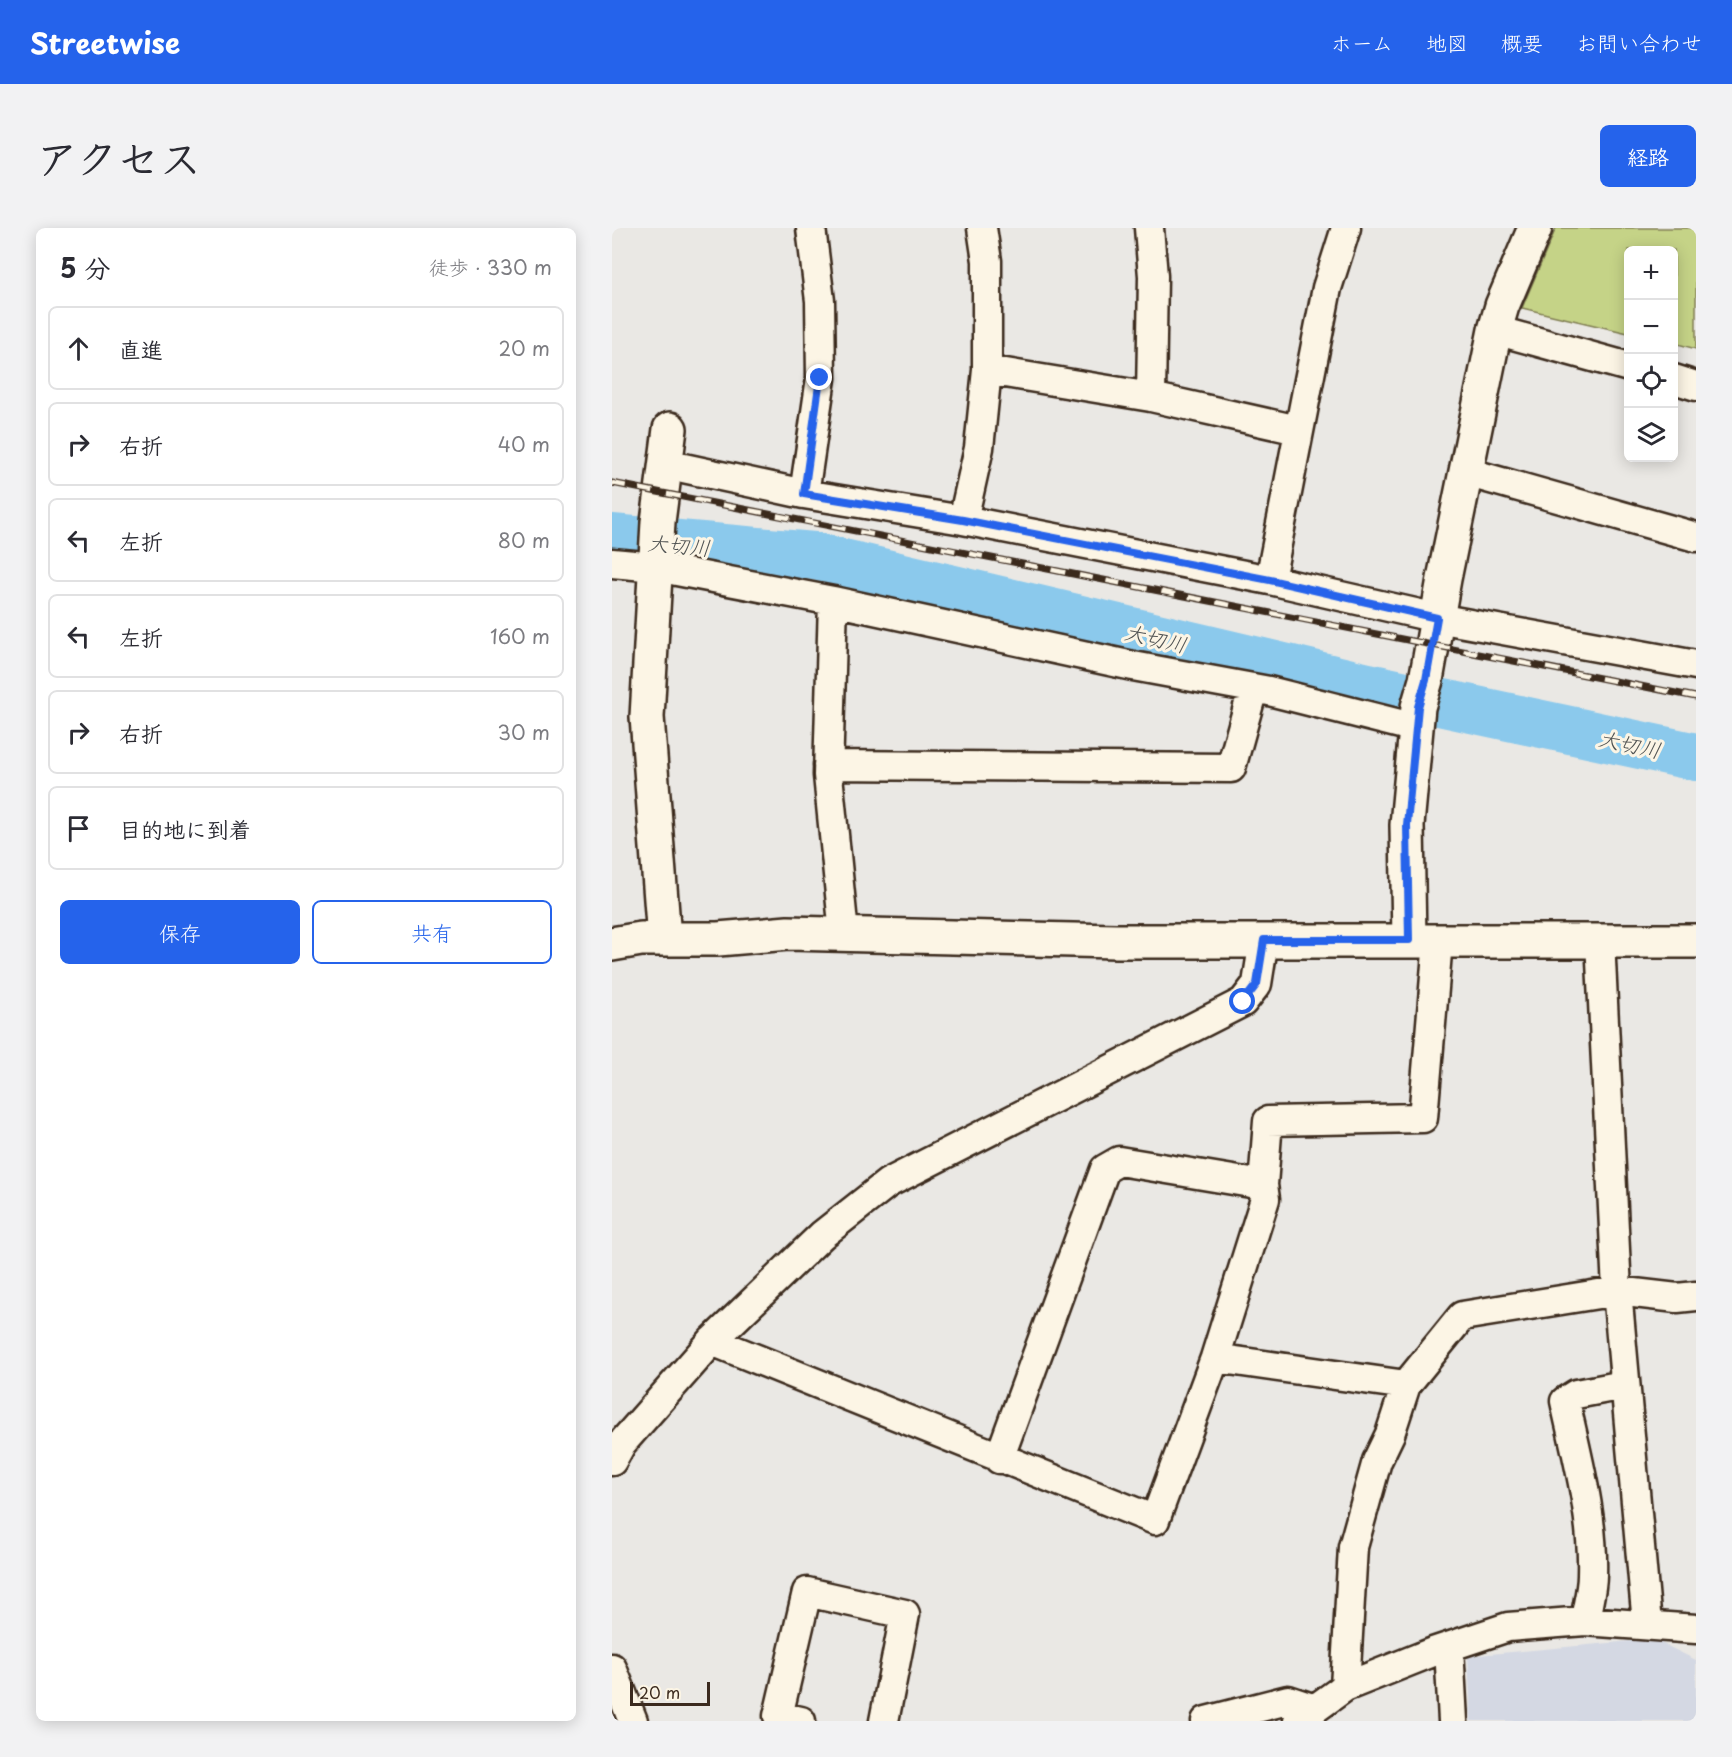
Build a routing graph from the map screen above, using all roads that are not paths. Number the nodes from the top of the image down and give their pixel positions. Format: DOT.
graph roads {
  1 [pos="811,228"];
  2 [pos="982,228"];
  3 [pos="1149,228"];
  4 [pos="1346,228"];
  5 [pos="1535,228"];
  6 [pos="1495,330"];
  7 [pos="1624,366"];
  8 [pos="987,370"];
  9 [pos="1678,380"];
  10 [pos="1696,386"];
  11 [pos="1151,398"];
  12 [pos="670,429"];
  13 [pos="1298,430"];
  14 [pos="665,464"];
  15 [pos="1466,472"];
  16 [pos="804,494"];
  17 [pos="963,520"];
  18 [pos="1696,537"];
  19 [pos="656,561"];
  20 [pos="612,563"];
  21 [pos="1270,580"];
  22 [pos="833,601"];
  23 [pos="1437,618"];
  24 [pos="1696,664"];
  25 [pos="1253,688"];
  26 [pos="1420,705"];
  27 [pos="828,765"];
  28 [pos="844,934"];
  29 [pos="664,939"];
  30 [pos="1264,940"];
  31 [pos="1600,940"];
  32 [pos="1424,941"];
  33 [pos="1696,941"];
  34 [pos="612,944"];
  35 [pos="1263,1185"];
  36 [pos="1617,1292"];
  37 [pos="1696,1296"];
  38 [pos="712,1341"];
  39 [pos="1215,1358"];
  40 [pos="1406,1385"];
  41 [pos="1624,1385"];
  42 [pos="999,1459"];
  43 [pos="612,1461"];
  44 [pos="1585,1621"];
  45 [pos="1647,1624"];
  46 [pos="1696,1629"];
  47 [pos="1449,1647"];
  48 [pos="612,1668"];
  49 [pos="1345,1687"];
  50 [pos="1306,1715"];
  51 [pos="633,1721"];
  52 [pos="801,1721"];
  53 [pos="884,1721"];
  54 [pos="1206,1721"];
  55 [pos="1453,1721"];
  1 -- 16 [label="street"];
  2 -- 8 [label="street"];
  3 -- 11 [label="street"];
  4 -- 13 [label="street"];
  5 -- 6 [label="street"];
  6 -- 7 [label="street"];
  6 -- 15 [label="street"];
  8 -- 11 [label="street"];
  8 -- 17 [label="street"];
  9 -- 10 [label="street"];
  11 -- 13 [label="street"];
  12 -- 14 [label="street"];
  13 -- 21 [label="street"];
  14 -- 16 [label="street"];
  14 -- 19 [label="street"];
  15 -- 18 [label="street"];
  15 -- 23 [label="street"];
  16 -- 17 [label="street"];
  17 -- 21 [label="street"];
  19 -- 20 [label="street"];
  19 -- 22 [label="street"];
  19 -- 29 [label="street"];
  21 -- 23 [label="street"];
  22 -- 25 [label="street"];
  22 -- 27 [label="street"];
  23 -- 24 [label="street"];
  23 -- 26 [label="street"];
  25 -- 26 [label="street"];
  25 -- 27 [label="street"];
  26 -- 32 [label="street"];
  27 -- 28 [label="street"];
  28 -- 29 [label="street"];
  28 -- 30 [label="street"];
  29 -- 34 [label="street"];
  30 -- 32 [label="street"];
  30 -- 38 [label="street"];
  31 -- 32 [label="street"];
  31 -- 33 [label="street"];
  31 -- 36 [label="street"];
  32 -- 35 [label="street"];
  35 -- 39 [label="street"];
  35 -- 42 [label="street"];
  36 -- 37 [label="street"];
  36 -- 40 [label="street"];
  36 -- 41 [label="street"];
  38 -- 42 [label="street"];
  38 -- 43 [label="street"];
  39 -- 40 [label="street"];
  39 -- 42 [label="street"];
  40 -- 49 [label="street"];
  41 -- 44 [label="street"];
  41 -- 45 [label="street"];
  44 -- 45 [label="street"];
  44 -- 47 [label="street"];
  45 -- 46 [label="street"];
  47 -- 49 [label="street"];
  47 -- 55 [label="street"];
  48 -- 51 [label="street"];
  49 -- 50 [label="street"];
  50 -- 54 [label="street"];
  52 -- 53 [label="street"];
}
